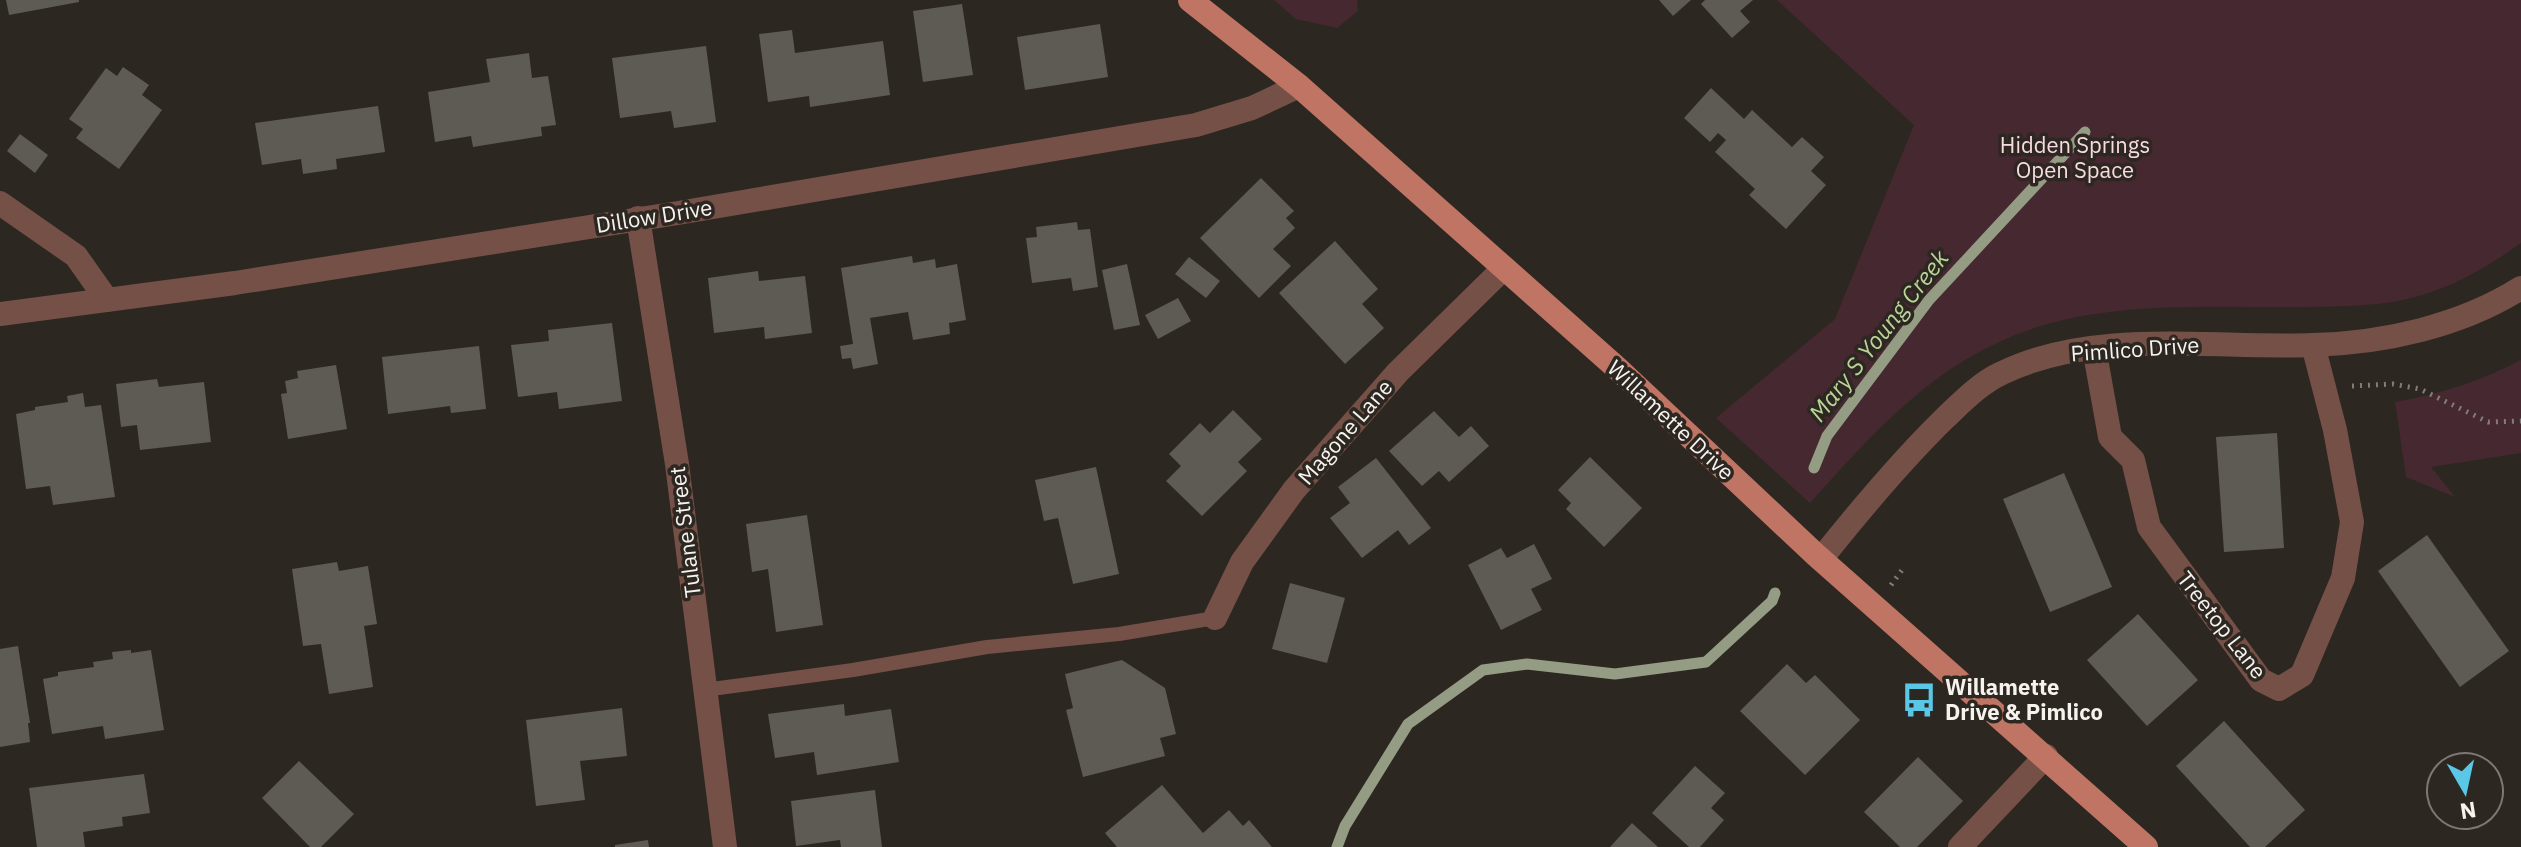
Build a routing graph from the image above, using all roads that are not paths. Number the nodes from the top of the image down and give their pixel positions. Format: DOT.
graph roads {
  1 [pos="1190,0"];
  2 [pos="1299,86"];
  3 [pos="0,203"];
  4 [pos="638,218"];
  5 [pos="1504,268"];
  6 [pos="2521,288"];
  7 [pos="107,300"];
  8 [pos="0,314"];
  9 [pos="2313,345"];
  10 [pos="2094,348"];
  11 [pos="1821,559"];
  12 [pos="1215,618"];
  13 [pos="704,690"];
  14 [pos="2046,756"];
  15 [pos="725,847"];
  16 [pos="1960,847"];
  17 [pos="2146,847"];
  1 -- 2 [label="main road, Willamette Drive"];
  2 -- 4 [label="street, Dillow Drive"];
  2 -- 5 [label="main road, Willamette Drive"];
  3 -- 7 [label="street"];
  4 -- 7 [label="street, Dillow Drive"];
  4 -- 13 [label="street, Tulane Street"];
  5 -- 11 [label="main road, Willamette Drive"];
  5 -- 12 [label="street, Magone Lane"];
  6 -- 9 [label="street, Pimlico Drive"];
  7 -- 8 [label="street, Dillow Drive"];
  9 -- 10 [label="street, Pimlico Drive"];
  9 -- 10 [label="street, Treetop Lane"];
  10 -- 11 [label="street, Pimlico Drive"];
  11 -- 14 [label="main road, Willamette Drive"];
  12 -- 13 [label="lane"];
  13 -- 15 [label="street, Tulane Street"];
  14 -- 16 [label="street"];
  14 -- 17 [label="main road, Willamette Drive"];
}
